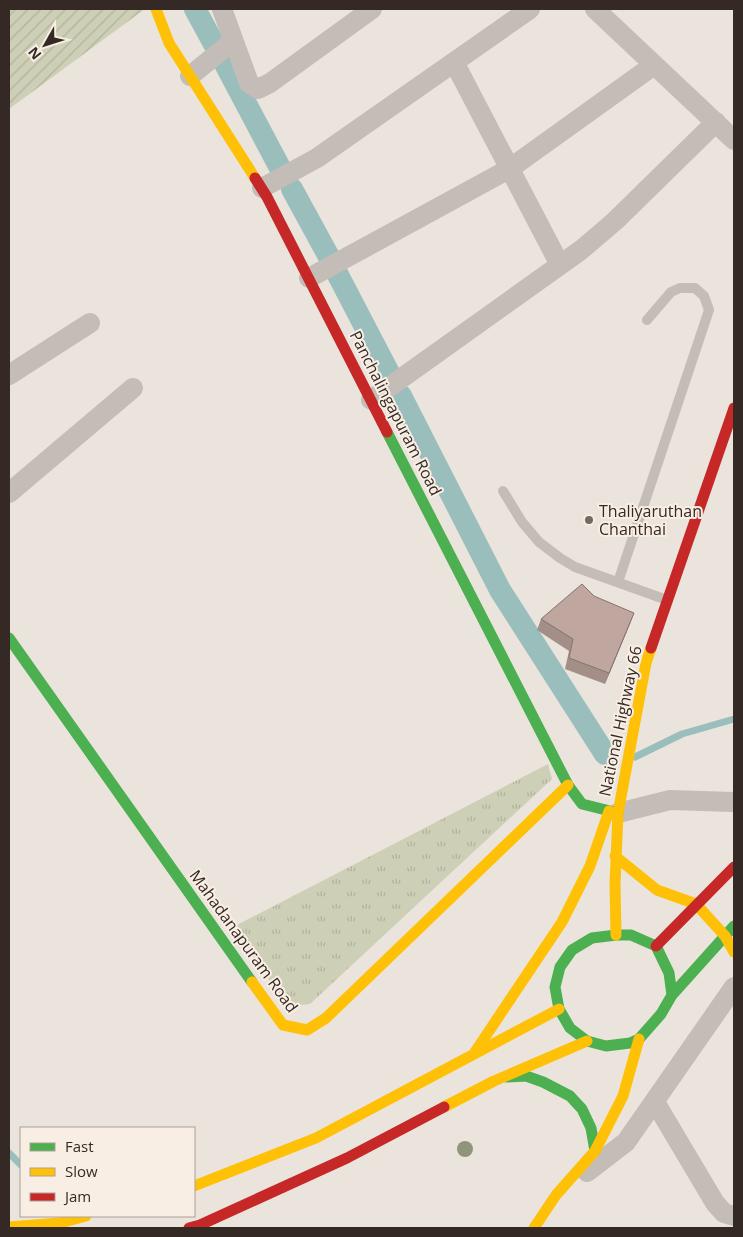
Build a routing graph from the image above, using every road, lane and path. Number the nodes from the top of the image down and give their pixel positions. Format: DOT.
graph roads {
  1 [pos="222,9"];
  2 [pos="372,9"];
  3 [pos="530,9"];
  4 [pos="595,9"];
  5 [pos="160,11"];
  6 [pos="234,41"];
  7 [pos="454,62"];
  8 [pos="654,65"];
  9 [pos="190,76"];
  10 [pos="716,122"];
  11 [pos="734,140"];
  12 [pos="510,169"];
  13 [pos="262,188"];
  14 [pos="560,266"];
  15 [pos="309,278"];
  16 [pos="647,320"];
  17 [pos="90,323"];
  18 [pos="9,375"];
  19 [pos="133,388"];
  20 [pos="371,400"];
  21 [pos="734,408"];
  22 [pos="730,433"];
  23 [pos="503,492"];
  24 [pos="9,493"];
  25 [pos="618,582"];
  26 [pos="668,601"];
  27 [pos="9,638"];
  28 [pos="568,786"];
  29 [pos="734,802"];
  30 [pos="613,812"];
  31 [pos="616,856"];
  32 [pos="734,867"];
  33 [pos="696,904"];
  34 [pos="734,926"];
  35 [pos="616,935"];
  36 [pos="725,936"];
  37 [pos="656,946"];
  38 [pos="734,952"];
  39 [pos="734,987"];
  40 [pos="672,995"];
  41 [pos="558,1009"];
  42 [pos="639,1039"];
  43 [pos="587,1041"];
  44 [pos="472,1055"];
  45 [pos="503,1078"];
  46 [pos="655,1102"];
  47 [pos="595,1151"];
  48 [pos="195,1186"];
  49 [pos="556,1195"];
  50 [pos="734,1216"];
  51 [pos="82,1217"];
  52 [pos="9,1227"];
  53 [pos="189,1228"];
  54 [pos="534,1228"];
  1 -- 6 [label="street"];
  2 -- 6 [label="street"];
  3 -- 7 [label="street"];
  4 -- 8 [label="street"];
  5 -- 9 [label="main road, Panchalingapuram Road"];
  6 -- 9 [label="street"];
  7 -- 12 [label="street"];
  7 -- 13 [label="street"];
  8 -- 10 [label="street"];
  8 -- 12 [label="street"];
  9 -- 13 [label="main road, Panchalingapuram Road"];
  10 -- 11 [label="street"];
  10 -- 14 [label="street"];
  12 -- 14 [label="street"];
  12 -- 15 [label="street"];
  13 -- 15 [label="main road, Panchalingapuram Road"];
  14 -- 20 [label="street"];
  15 -- 20 [label="main road, Panchalingapuram Road"];
  16 -- 25 [label="lane"];
  17 -- 18 [label="street"];
  19 -- 24 [label="street"];
  20 -- 28 [label="main road, Panchalingapuram Road"];
  21 -- 22 [label="main road, National Highway 66"];
  22 -- 26 [label="main road, National Highway 66"];
  23 -- 25 [label="lane"];
  25 -- 26 [label="lane"];
  26 -- 30 [label="main road, National Highway 66"];
  27 -- 28 [label="main road, Mahadanapuram Road"];
  28 -- 30 [label="main road, Panchalingapuram Road"];
  29 -- 30 [label="street"];
  30 -- 31 [label="main road, National Highway 66"];
  30 -- 44 [label="main road"];
  31 -- 33 [label="main road"];
  31 -- 35 [label="main road, National Highway 66"];
  32 -- 33 [label="main road"];
  33 -- 36 [label="main road"];
  33 -- 37 [label="main road"];
  34 -- 36 [label="main road"];
  35 -- 37 [label="main road"];
  35 -- 41 [label="main road"];
  36 -- 38 [label="main road"];
  36 -- 40 [label="main road"];
  37 -- 40 [label="main road"];
  39 -- 46 [label="street"];
  40 -- 42 [label="main road"];
  41 -- 43 [label="main road"];
  41 -- 44 [label="main road"];
  42 -- 43 [label="main road"];
  42 -- 47 [label="main road"];
  43 -- 45 [label="main road"];
  44 -- 48 [label="main road"];
  45 -- 47 [label="main road"];
  45 -- 53 [label="main road"];
  46 -- 49 [label="street"];
  46 -- 50 [label="street"];
  47 -- 49 [label="main road"];
  49 -- 54 [label="main road"];
  51 -- 52 [label="main road"];
}
